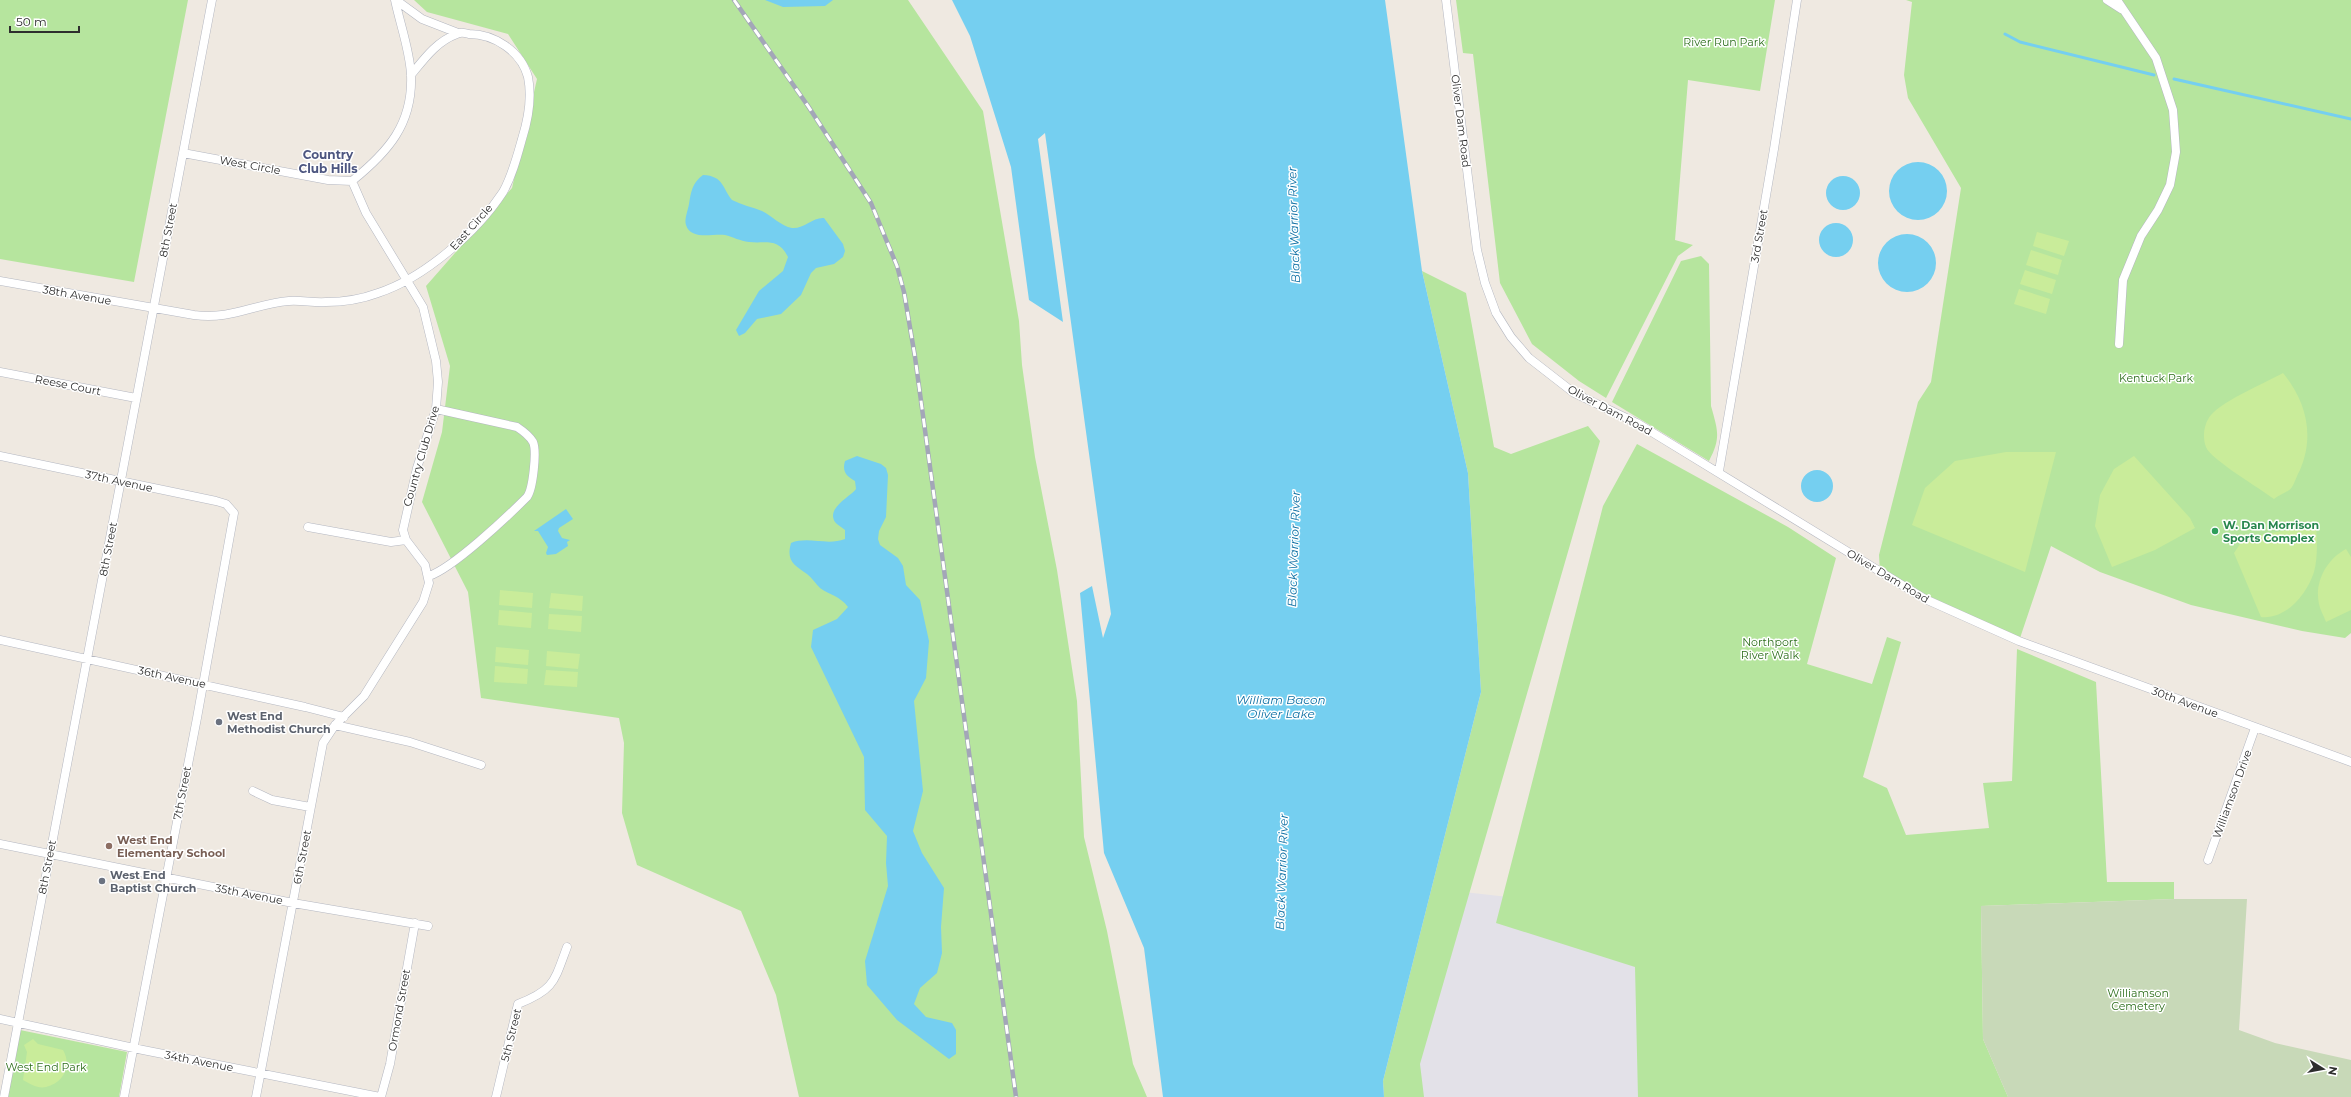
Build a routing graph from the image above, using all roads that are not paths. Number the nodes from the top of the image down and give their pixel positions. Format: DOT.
graph roads {
  1 [pos="212,0"];
  2 [pos="395,0"];
  3 [pos="1446,0"];
  4 [pos="1797,0"];
  5 [pos="2107,0"];
  6 [pos="2117,0"];
  7 [pos="2123,11"];
  8 [pos="458,33"];
  9 [pos="411,75"];
  10 [pos="183,153"];
  11 [pos="352,181"];
  12 [pos="408,280"];
  13 [pos="0,281"];
  14 [pos="153,308"];
  15 [pos="2119,344"];
  16 [pos="0,372"];
  17 [pos="136,398"];
  18 [pos="436,409"];
  19 [pos="0,456"];
  20 [pos="1718,472"];
  21 [pos="120,481"];
  22 [pos="234,513"];
  23 [pos="308,527"];
  24 [pos="406,540"];
  25 [pos="429,576"];
  26 [pos="0,640"];
  27 [pos="2019,642"];
  28 [pos="87,658"];
  29 [pos="203,684"];
  30 [pos="344,717"];
  31 [pos="335,725"];
  32 [pos="2255,728"];
  33 [pos="2351,762"];
  34 [pos="481,765"];
  35 [pos="253,791"];
  36 [pos="310,807"];
  37 [pos="0,844"];
  38 [pos="50,853"];
  39 [pos="2208,860"];
  40 [pos="167,877"];
  41 [pos="294,903"];
  42 [pos="415,923"];
  43 [pos="428,926"];
  44 [pos="567,947"];
  45 [pos="0,1019"];
  46 [pos="18,1023"];
  47 [pos="132,1048"];
  48 [pos="260,1073"];
  49 [pos="4,1097"];
  50 [pos="124,1097"];
  51 [pos="256,1097"];
  52 [pos="381,1097"];
  53 [pos="496,1097"];
  1 -- 10 [label="street, 8th Street"];
  2 -- 8 [label="street, East Circle"];
  2 -- 9 [label="street"];
  3 -- 20 [label="street, Oliver Dam Road"];
  4 -- 20 [label="street, 3rd Street"];
  5 -- 7 [label="street"];
  6 -- 7 [label="street"];
  7 -- 15 [label="street"];
  8 -- 9 [label="street"];
  8 -- 12 [label="street, East Circle"];
  9 -- 11 [label="street"];
  10 -- 11 [label="street, West Circle"];
  10 -- 14 [label="street, 8th Street"];
  11 -- 12 [label="street, Country Club Drive"];
  12 -- 14 [label="street, East Circle"];
  12 -- 18 [label="street, Country Club Drive"];
  13 -- 14 [label="street, 38th Avenue"];
  14 -- 17 [label="street, 8th Street"];
  16 -- 17 [label="street, Reese Court"];
  17 -- 21 [label="street, 8th Street"];
  18 -- 24 [label="street, Country Club Drive"];
  18 -- 25 [label="street"];
  19 -- 21 [label="street, 37th Avenue"];
  20 -- 27 [label="street, Oliver Dam Road"];
  21 -- 22 [label="street, 37th Avenue"];
  21 -- 28 [label="street, 8th Street"];
  22 -- 29 [label="street, 7th Street"];
  23 -- 24 [label="street"];
  24 -- 25 [label="street"];
  25 -- 30 [label="street"];
  26 -- 28 [label="street, 36th Avenue"];
  27 -- 32 [label="street, 30th Avenue"];
  28 -- 29 [label="street, 36th Avenue"];
  28 -- 38 [label="street, 8th Street"];
  29 -- 30 [label="street, 36th Avenue"];
  29 -- 40 [label="street, 7th Street"];
  30 -- 31 [label="street, 6th Street"];
  31 -- 34 [label="street"];
  31 -- 36 [label="street, 6th Street"];
  32 -- 33 [label="street, 30th Avenue"];
  32 -- 39 [label="street, Williamson Drive"];
  35 -- 36 [label="street"];
  36 -- 41 [label="street, 6th Street"];
  37 -- 38 [label="street, 35th Avenue"];
  38 -- 40 [label="street, 35th Avenue"];
  38 -- 46 [label="street, 8th Street"];
  40 -- 41 [label="street, 35th Avenue"];
  40 -- 47 [label="street, 7th Street"];
  41 -- 42 [label="street, 35th Avenue"];
  41 -- 48 [label="street, 6th Street"];
  42 -- 43 [label="street, 35th Avenue"];
  42 -- 52 [label="street, Ormond Street"];
  44 -- 53 [label="street, 5th Street"];
  45 -- 46 [label="street, 34th Avenue"];
  46 -- 47 [label="street, 34th Avenue"];
  46 -- 49 [label="street, 8th Street"];
  47 -- 48 [label="street, 34th Avenue"];
  47 -- 50 [label="street, 7th Street"];
  48 -- 51 [label="street, 6th Street"];
  48 -- 52 [label="street, 34th Avenue"];
}
